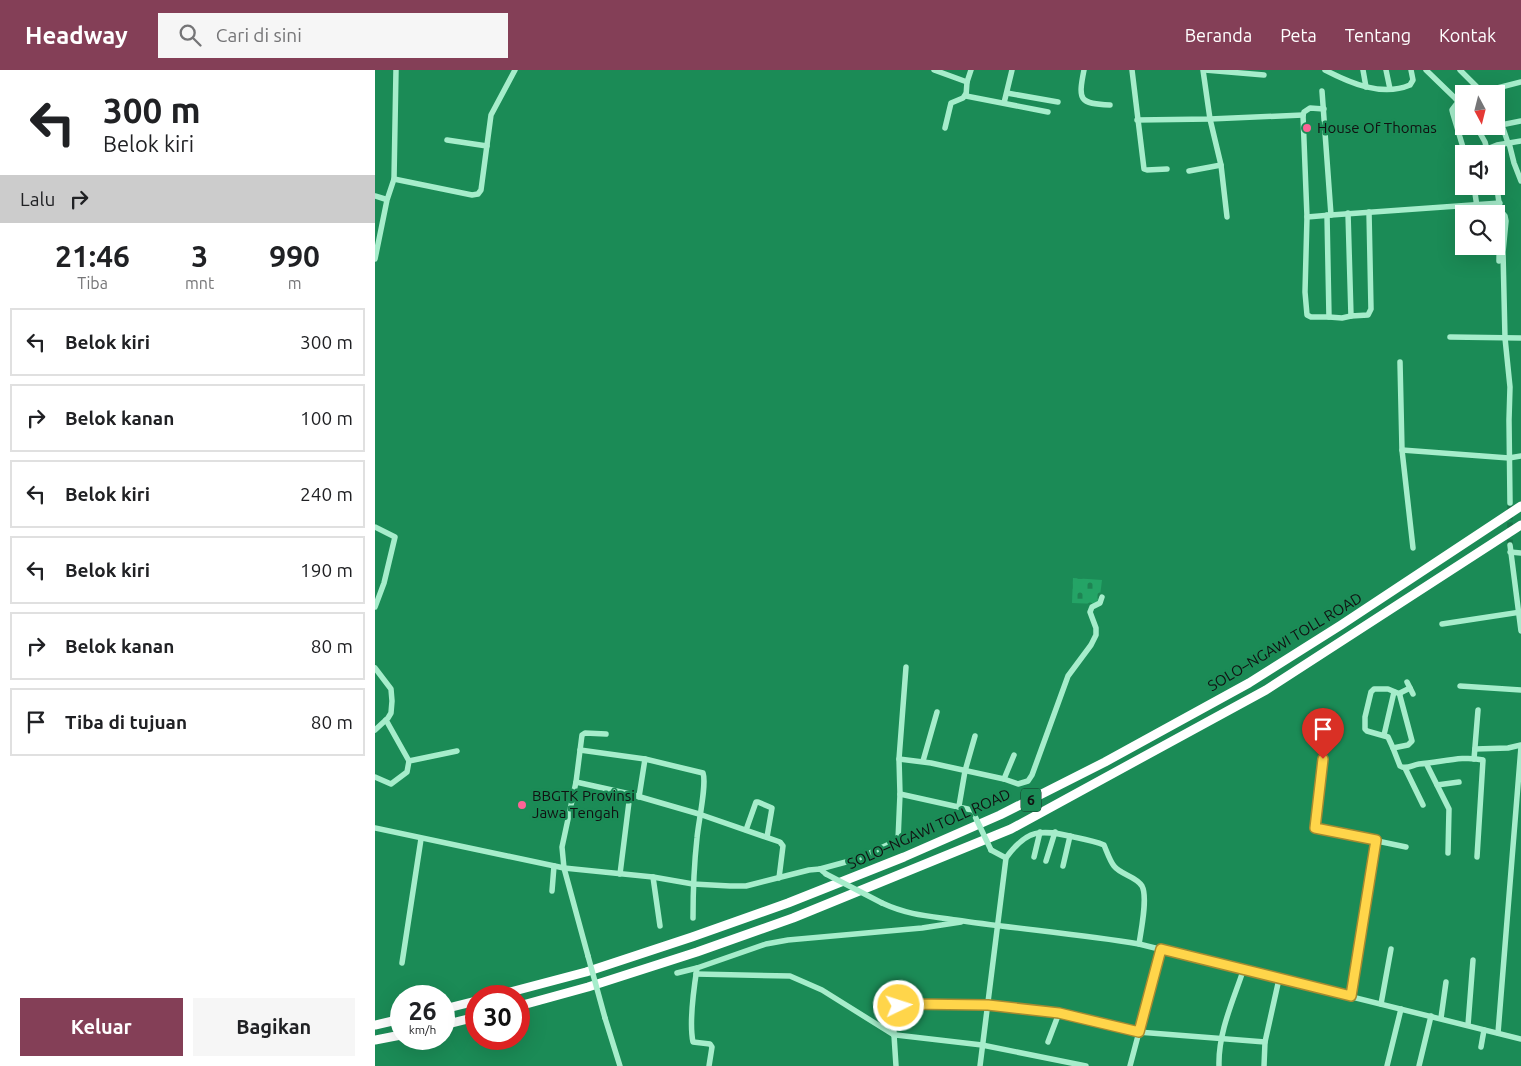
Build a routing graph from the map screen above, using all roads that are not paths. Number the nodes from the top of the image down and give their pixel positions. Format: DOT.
graph roads {
  1 [pos="395,70"];
  2 [pos="515,70"];
  3 [pos="934,70"];
  4 [pos="971,70"];
  5 [pos="1012,70"];
  6 [pos="1084,70"];
  7 [pos="1132,70"];
  8 [pos="1204,70"];
  9 [pos="1325,70"];
  10 [pos="1343,70"];
  11 [pos="1363,70"];
  12 [pos="1386,70"];
  13 [pos="1411,70"];
  14 [pos="1427,70"];
  15 [pos="1460,70"];
  16 [pos="1216,71"];
  17 [pos="1264,75"];
  18 [pos="1345,79"];
  19 [pos="967,82"];
  20 [pos="1521,82"];
  21 [pos="1475,85"];
  22 [pos="1505,86"];
  23 [pos="1366,87"];
  24 [pos="1390,89"];
  25 [pos="1321,91"];
  26 [pos="1007,93"];
  27 [pos="965,95"];
  28 [pos="1455,98"];
  29 [pos="1057,102"];
  30 [pos="1004,103"];
  31 [pos="1455,104"];
  32 [pos="1110,105"];
  33 [pos="1324,108"];
  34 [pos="1048,112"];
  35 [pos="1303,115"];
  36 [pos="1210,119"];
  37 [pos="1137,120"];
  38 [pos="1455,121"];
  39 [pos="1521,121"];
  40 [pos="1505,124"];
  41 [pos="945,128"];
  42 [pos="1503,135"];
  43 [pos="447,140"];
  44 [pos="1521,141"];
  45 [pos="1509,143"];
  46 [pos="1504,145"];
  47 [pos="487,146"];
  48 [pos="1521,161"];
  49 [pos="1514,163"];
  50 [pos="1221,164"];
  51 [pos="1167,169"];
  52 [pos="1189,171"];
  53 [pos="394,179"];
  54 [pos="1521,181"];
  55 [pos="1475,195"];
  56 [pos="1499,195"];
  57 [pos="375,196"];
  58 [pos="385,199"];
  59 [pos="1500,203"];
  60 [pos="1477,205"];
  61 [pos="1455,206"];
  62 [pos="1369,212"];
  63 [pos="1349,213"];
  64 [pos="1329,215"];
  65 [pos="1227,217"];
  66 [pos="1307,217"];
  67 [pos="1505,218"];
  68 [pos="1505,231"];
  69 [pos="1499,255"];
  70 [pos="1503,255"];
  71 [pos="375,258"];
  72 [pos="1499,260"];
  73 [pos="1351,316"];
  74 [pos="1329,317"];
  75 [pos="1450,337"];
  76 [pos="1505,338"];
  77 [pos="1521,338"];
  78 [pos="1400,362"];
  79 [pos="1402,450"];
  80 [pos="1521,456"];
  81 [pos="1509,458"];
  82 [pos="1510,503"];
  83 [pos="1521,506"];
  84 [pos="1521,525"];
  85 [pos="375,527"];
  86 [pos="1510,544"];
  87 [pos="1413,548"];
  88 [pos="1511,552"];
  89 [pos="1521,553"];
  90 [pos="1101,597"];
  91 [pos="375,607"];
  92 [pos="1520,612"];
  93 [pos="1442,624"];
  94 [pos="1521,631"];
  95 [pos="906,667"];
  96 [pos="375,668"];
  97 [pos="1460,686"];
  98 [pos="1410,688"];
  99 [pos="1521,690"];
  100 [pos="1397,693"];
  101 [pos="1479,710"];
  102 [pos="937,712"];
  103 [pos="386,720"];
  104 [pos="1314,725"];
  105 [pos="375,730"];
  106 [pos="605,734"];
  107 [pos="1383,735"];
  108 [pos="975,736"];
  109 [pos="1521,746"];
  110 [pos="1393,748"];
  111 [pos="1475,749"];
  112 [pos="580,750"];
  113 [pos="457,751"];
  114 [pos="1014,755"];
  115 [pos="645,759"];
  116 [pos="899,759"];
  117 [pos="1474,759"];
  118 [pos="409,761"];
  119 [pos="923,761"];
  120 [pos="1427,765"];
  121 [pos="1405,768"];
  122 [pos="1520,768"];
  123 [pos="965,771"];
  124 [pos="375,777"];
  125 [pos="1005,779"];
  126 [pos="576,782"];
  127 [pos="1459,782"];
  128 [pos="1437,785"];
  129 [pos="630,794"];
  130 [pos="900,794"];
  131 [pos="639,797"];
  132 [pos="1423,805"];
  133 [pos="959,806"];
  134 [pos="699,814"];
  135 [pos="375,828"];
  136 [pos="746,830"];
  137 [pos="1040,832"];
  138 [pos="1055,832"];
  139 [pos="1070,836"];
  140 [pos="767,837"];
  141 [pos="421,838"];
  142 [pos="1376,840"];
  143 [pos="1406,847"];
  144 [pos="1448,853"];
  145 [pos="1034,857"];
  146 [pos="1477,857"];
  147 [pos="1006,858"];
  148 [pos="1046,861"];
  149 [pos="554,866"];
  150 [pos="1063,866"];
  151 [pos="564,868"];
  152 [pos="820,869"];
  153 [pos="620,874"];
  154 [pos="653,877"];
  155 [pos="779,878"];
  156 [pos="693,884"];
  157 [pos="552,891"];
  158 [pos="693,918"];
  159 [pos="967,922"];
  160 [pos="660,926"];
  161 [pos="997,926"];
  162 [pos="1139,944"];
  163 [pos="1161,949"];
  164 [pos="1391,949"];
  165 [pos="1473,960"];
  166 [pos="402,963"];
  167 [pos="696,971"];
  168 [pos="1243,971"];
  169 [pos="677,973"];
  170 [pos="1279,979"];
  171 [pos="1446,982"];
  172 [pos="530,987"];
  173 [pos="1351,996"];
  174 [pos="530,1003"];
  175 [pos="1381,1004"];
  176 [pos="988,1005"];
  177 [pos="1401,1009"];
  178 [pos="1059,1013"];
  179 [pos="1431,1016"];
  180 [pos="1441,1018"];
  181 [pos="390,1022"];
  182 [pos="375,1025"];
  183 [pos="1468,1025"];
  184 [pos="1485,1030"];
  185 [pos="1139,1032"];
  186 [pos="1498,1033"];
  187 [pos="894,1035"];
  188 [pos="390,1037"];
  189 [pos="1222,1037"];
  190 [pos="1521,1039"];
  191 [pos="375,1040"];
  192 [pos="1048,1042"];
  193 [pos="1265,1042"];
  194 [pos="982,1044"];
  195 [pos="1481,1047"];
  196 [pos="1057,1063"];
  197 [pos="619,1066"];
  198 [pos="709,1066"];
  199 [pos="896,1066"];
  200 [pos="980,1066"];
  201 [pos="1086,1066"];
  202 [pos="1130,1066"];
  203 [pos="1219,1066"];
  204 [pos="1264,1066"];
  205 [pos="1387,1066"];
  206 [pos="1419,1066"];
  1 -- 53 [label="street"];
  2 -- 47 [label="street"];
  3 -- 19 [label="street"];
  4 -- 19 [label="street"];
  5 -- 26 [label="street"];
  6 -- 32 [label="street"];
  7 -- 37 [label="street"];
  8 -- 16 [label="street"];
  8 -- 36 [label="street"];
  9 -- 18 [label="street"];
  10 -- 18 [label="street"];
  11 -- 23 [label="street"];
  12 -- 24 [label="street"];
  13 -- 24 [label="street"];
  14 -- 28 [label="street"];
  15 -- 21 [label="street"];
  16 -- 17 [label="street"];
  18 -- 23 [label="street"];
  19 -- 27 [label="street"];
  20 -- 22 [label="street"];
  23 -- 24 [label="street"];
  25 -- 33 [label="street"];
  26 -- 29 [label="street"];
  26 -- 30 [label="street"];
  27 -- 30 [label="street"];
  27 -- 41 [label="street"];
  30 -- 34 [label="street"];
  31 -- 38 [label="street"];
  33 -- 35 [label="street"];
  33 -- 64 [label="street"];
  35 -- 36 [label="street"];
  35 -- 66 [label="street"];
  36 -- 37 [label="street"];
  36 -- 50 [label="street"];
  37 -- 51 [label="street"];
  39 -- 40 [label="street"];
  42 -- 45 [label="street"];
  43 -- 47 [label="street"];
  44 -- 45 [label="street"];
  45 -- 46 [label="street"];
  45 -- 49 [label="street"];
  47 -- 53 [label="street"];
  48 -- 49 [label="street"];
  49 -- 54 [label="street"];
  50 -- 52 [label="street"];
  50 -- 65 [label="street"];
  53 -- 71 [label="street"];
  55 -- 60 [label="street"];
  56 -- 59 [label="street"];
  57 -- 58 [label="street"];
  59 -- 60 [label="street"];
  61 -- 62 [label="street"];
  62 -- 63 [label="street"];
  62 -- 73 [label="street"];
  63 -- 64 [label="street"];
  63 -- 73 [label="street"];
  64 -- 66 [label="street"];
  64 -- 74 [label="street"];
  66 -- 74 [label="street"];
  67 -- 68 [label="street"];
  69 -- 72 [label="street"];
  70 -- 76 [label="street"];
  73 -- 74 [label="street"];
  75 -- 76 [label="street"];
  76 -- 77 [label="street"];
  76 -- 81 [label="street"];
  78 -- 79 [label="street"];
  79 -- 81 [label="street"];
  79 -- 87 [label="street"];
  80 -- 81 [label="street"];
  81 -- 82 [label="street"];
  83 -- 172 [label="highway, SOLO–NGAWI TOLL ROAD / 6"];
  84 -- 174 [label="highway, SOLO–NGAWI TOLL ROAD / 6"];
  85 -- 91 [label="street"];
  86 -- 88 [label="street"];
  88 -- 89 [label="street"];
  88 -- 92 [label="street"];
  90 -- 125 [label="street"];
  92 -- 93 [label="street"];
  92 -- 94 [label="street"];
  95 -- 116 [label="street"];
  96 -- 103 [label="street"];
  97 -- 99 [label="street"];
  98 -- 100 [label="street"];
  100 -- 107 [label="street"];
  100 -- 107 [label="street"];
  100 -- 110 [label="street"];
  101 -- 111 [label="street"];
  102 -- 119 [label="street"];
  103 -- 105 [label="street"];
  103 -- 118 [label="street"];
  104 -- 142 [label="street"];
  106 -- 112 [label="street"];
  107 -- 110 [label="street"];
  108 -- 123 [label="street"];
  109 -- 111 [label="street"];
  109 -- 122 [label="street"];
  110 -- 121 [label="street"];
  111 -- 117 [label="street"];
  112 -- 115 [label="street"];
  112 -- 126 [label="street"];
  113 -- 118 [label="street"];
  114 -- 125 [label="street"];
  115 -- 131 [label="street"];
  115 -- 134 [label="street"];
  116 -- 119 [label="street"];
  116 -- 130 [label="street"];
  117 -- 120 [label="street"];
  117 -- 146 [label="street"];
  118 -- 124 [label="street"];
  119 -- 123 [label="street"];
  120 -- 121 [label="street"];
  120 -- 128 [label="street"];
  121 -- 132 [label="street"];
  122 -- 186 [label="street"];
  123 -- 125 [label="street"];
  123 -- 133 [label="street"];
  126 -- 129 [label="street"];
  126 -- 151 [label="street"];
  127 -- 128 [label="street"];
  128 -- 144 [label="street"];
  129 -- 131 [label="street"];
  129 -- 153 [label="street"];
  130 -- 133 [label="street"];
  130 -- 152 [label="street"];
  131 -- 134 [label="street"];
  133 -- 147 [label="street, bridge"];
  134 -- 136 [label="street"];
  134 -- 156 [label="street"];
  135 -- 141 [label="street"];
  136 -- 140 [label="street"];
  136 -- 140 [label="street"];
  137 -- 138 [label="street"];
  137 -- 145 [label="street"];
  137 -- 147 [label="street"];
  138 -- 139 [label="street"];
  138 -- 148 [label="street"];
  139 -- 150 [label="street"];
  139 -- 162 [label="street"];
  140 -- 155 [label="street"];
  141 -- 149 [label="street"];
  141 -- 166 [label="street"];
  142 -- 143 [label="street"];
  142 -- 173 [label="street"];
  147 -- 161 [label="street"];
  149 -- 151 [label="street"];
  149 -- 157 [label="street"];
  151 -- 153 [label="street"];
  151 -- 197 [label="street, bridge"];
  152 -- 155 [label="street"];
  152 -- 159 [label="street, bridge"];
  153 -- 154 [label="street"];
  154 -- 156 [label="street"];
  154 -- 160 [label="street"];
  155 -- 156 [label="street"];
  156 -- 158 [label="street"];
  159 -- 161 [label="street"];
  159 -- 167 [label="street"];
  161 -- 162 [label="street"];
  161 -- 176 [label="street"];
  162 -- 163 [label="street"];
  163 -- 168 [label="street"];
  163 -- 185 [label="street"];
  164 -- 175 [label="street"];
  165 -- 183 [label="street"];
  167 -- 169 [label="street"];
  167 -- 187 [label="street"];
  167 -- 198 [label="street"];
  168 -- 170 [label="street"];
  168 -- 189 [label="street"];
  170 -- 173 [label="street"];
  170 -- 193 [label="street"];
  171 -- 180 [label="street"];
  173 -- 175 [label="street"];
  175 -- 177 [label="street"];
  176 -- 178 [label="street"];
  176 -- 187 [label="street"];
  176 -- 194 [label="street"];
  177 -- 179 [label="street"];
  177 -- 205 [label="street"];
  178 -- 185 [label="street"];
  178 -- 192 [label="street"];
  179 -- 180 [label="street"];
  179 -- 206 [label="street"];
  180 -- 183 [label="street"];
  181 -- 182 [label="highway"];
  183 -- 184 [label="street"];
  184 -- 186 [label="street"];
  184 -- 195 [label="street"];
  185 -- 189 [label="street"];
  185 -- 202 [label="street"];
  186 -- 190 [label="street"];
  187 -- 194 [label="street"];
  187 -- 199 [label="street"];
  188 -- 191 [label="highway"];
  189 -- 193 [label="street"];
  189 -- 203 [label="street"];
  193 -- 204 [label="street"];
  194 -- 196 [label="street"];
  194 -- 200 [label="street"];
  196 -- 201 [label="street"];
}
